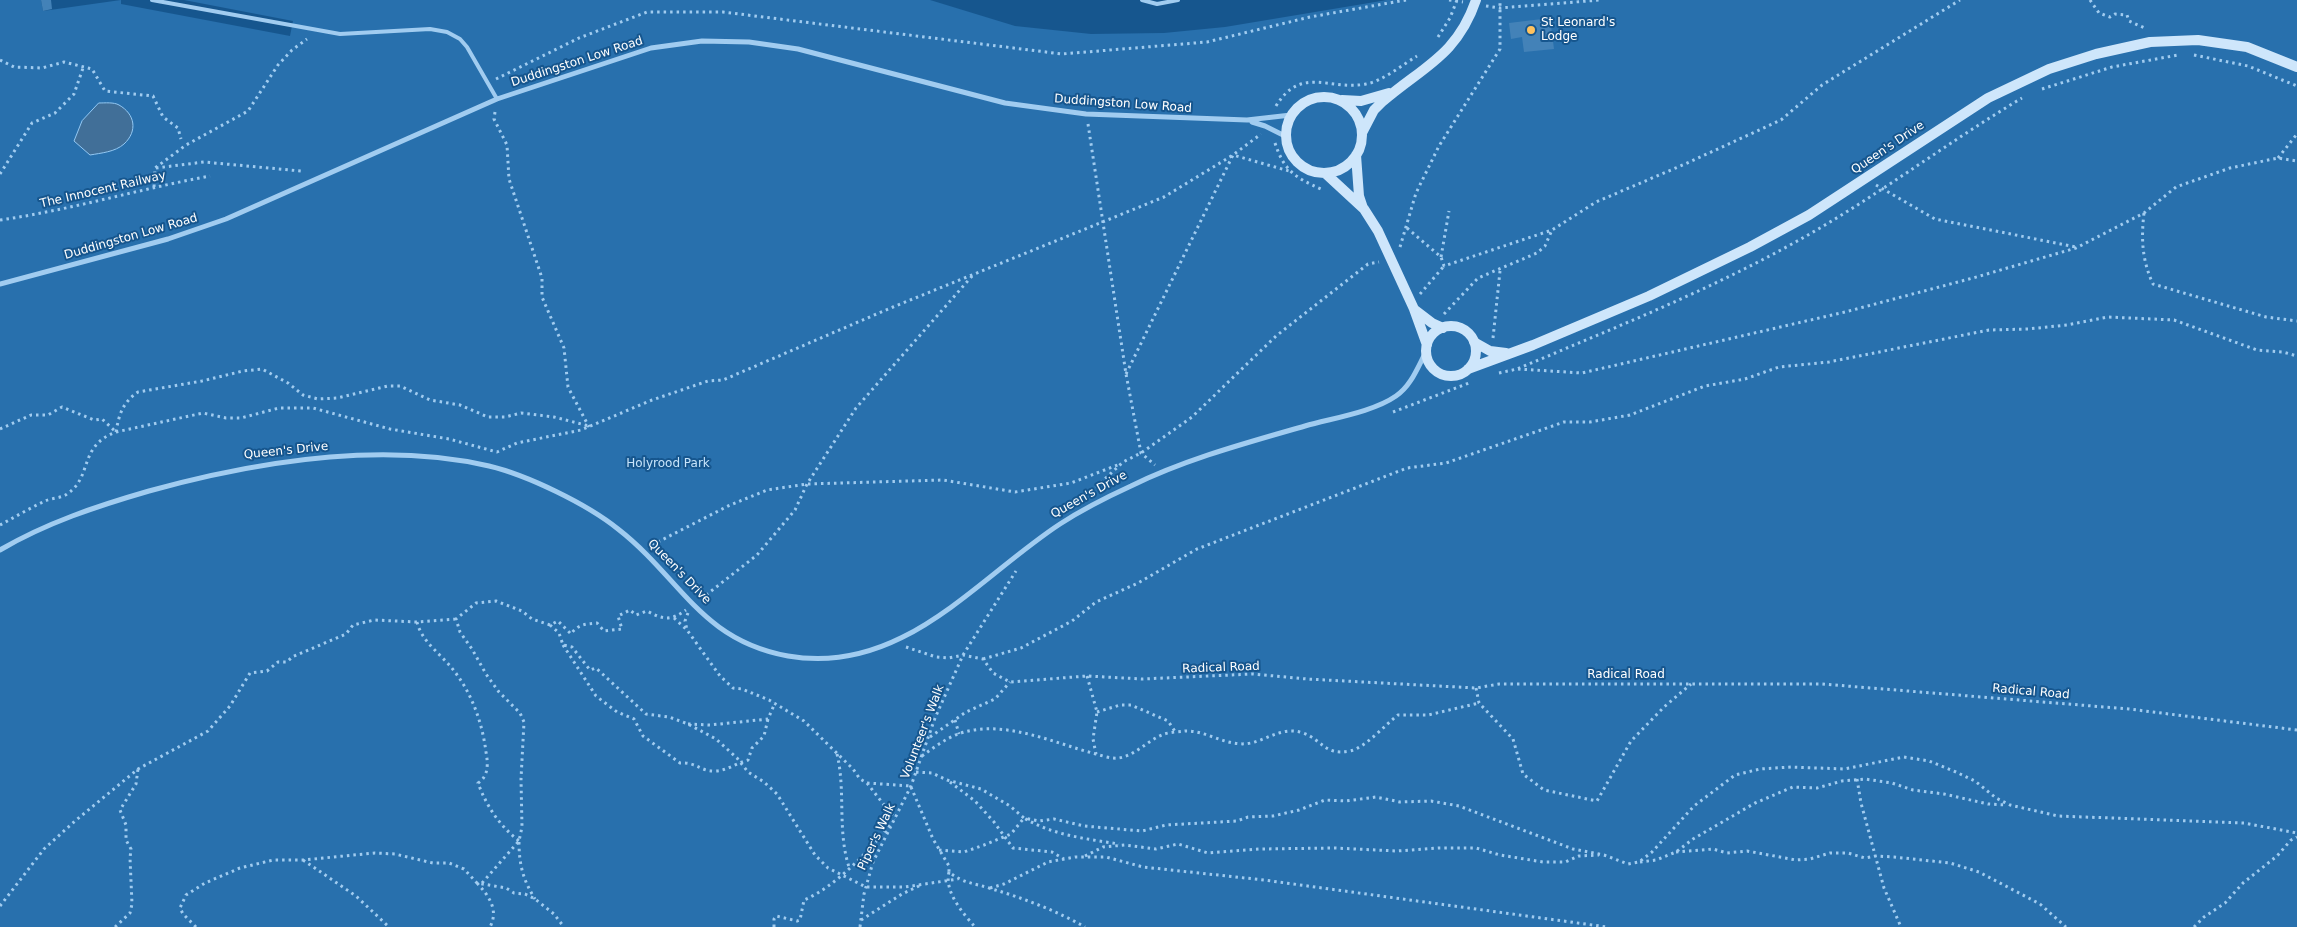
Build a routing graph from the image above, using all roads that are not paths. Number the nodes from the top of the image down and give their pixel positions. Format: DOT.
graph roads {
  1 [pos="152,0"];
  2 [pos="1142,0"];
  3 [pos="1178,0"];
  4 [pos="1476,2"];
  5 [pos="2297,67"];
  6 [pos="1396,90"];
  7 [pos="497,99"];
  8 [pos="1337,99"];
  9 [pos="1291,115"];
  10 [pos="1247,120"];
  11 [pos="1362,133"];
  12 [pos="1285,136"];
  13 [pos="1356,155"];
  14 [pos="1325,173"];
  15 [pos="1364,209"];
  16 [pos="0,284"];
  17 [pos="1413,307"];
  18 [pos="1443,328"];
  19 [pos="1474,342"];
  20 [pos="1427,347"];
  21 [pos="1509,353"];
  22 [pos="1468,368"];
  23 [pos="0,550"];
  1 -- 7 [label="lane"];
  2 -- 3 [label="lane"];
  4 -- 6 [label="street"];
  5 -- 21 [label="street, Queen's Drive"];
  6 -- 8 [label="street"];
  6 -- 11 [label="street, Queen's Drive"];
  7 -- 10 [label="street, Duddingston Low Road"];
  7 -- 16 [label="street, Duddingston Low Road"];
  8 -- 9 [label="street"];
  8 -- 11 [label="street"];
  9 -- 10 [label="street"];
  9 -- 12 [label="street"];
  10 -- 12 [label="street"];
  11 -- 13 [label="street, Queen's Drive"];
  12 -- 14 [label="street, Queen's Drive"];
  13 -- 14 [label="street"];
  13 -- 15 [label="street, Queen's Drive"];
  14 -- 15 [label="street, Queen's Drive"];
  15 -- 17 [label="street, Queen's Drive"];
  17 -- 18 [label="street, Queen's Drive"];
  17 -- 20 [label="street, Queen's Drive"];
  18 -- 19 [label="street, Queen's Drive"];
  18 -- 20 [label="street, Queen's Drive"];
  19 -- 21 [label="street, Queen's Drive"];
  19 -- 22 [label="street"];
  20 -- 22 [label="street, Queen's Drive"];
  20 -- 23 [label="street, Queen's Drive"];
  21 -- 22 [label="street, Queen's Drive"];
}
